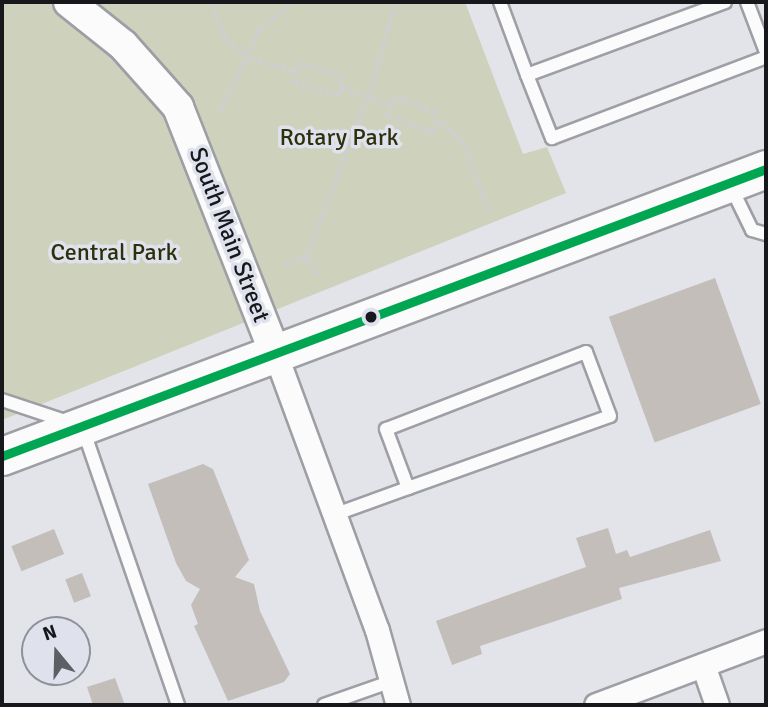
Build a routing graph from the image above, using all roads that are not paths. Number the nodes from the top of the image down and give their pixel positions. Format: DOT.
graph roads {
  1 [pos="69,2"];
  2 [pos="500,2"];
  3 [pos="725,2"];
  4 [pos="747,2"];
  5 [pos="766,54"];
  6 [pos="527,75"];
  7 [pos="765,167"];
  8 [pos="729,183"];
  9 [pos="766,234"];
  10 [pos="275,353"];
  11 [pos="2,400"];
  12 [pos="82,425"];
  13 [pos="2,456"];
  14 [pos="408,488"];
  15 [pos="336,514"];
  16 [pos="766,641"];
  17 [pos="703,665"];
  18 [pos="392,681"];
  19 [pos="178,705"];
  20 [pos="324,705"];
  21 [pos="398,705"];
  22 [pos="596,705"];
  23 [pos="717,705"];
  1 -- 10 [label="street, South Main Street"];
  2 -- 6 [label="lane"];
  3 -- 6 [label="lane"];
  4 -- 5 [label="lane"];
  5 -- 6 [label="lane"];
  7 -- 8 [label="main road"];
  8 -- 9 [label="lane"];
  8 -- 10 [label="main road"];
  10 -- 12 [label="main road"];
  10 -- 15 [label="street, South Main Street"];
  11 -- 12 [label="lane"];
  12 -- 13 [label="main road"];
  12 -- 19 [label="lane"];
  14 -- 14 [label="lane"];
  14 -- 15 [label="lane"];
  15 -- 18 [label="street, South Main Street"];
  16 -- 17 [label="street"];
  17 -- 22 [label="street"];
  17 -- 23 [label="street"];
  18 -- 20 [label="lane"];
  18 -- 21 [label="street, South Main Street"];
}
